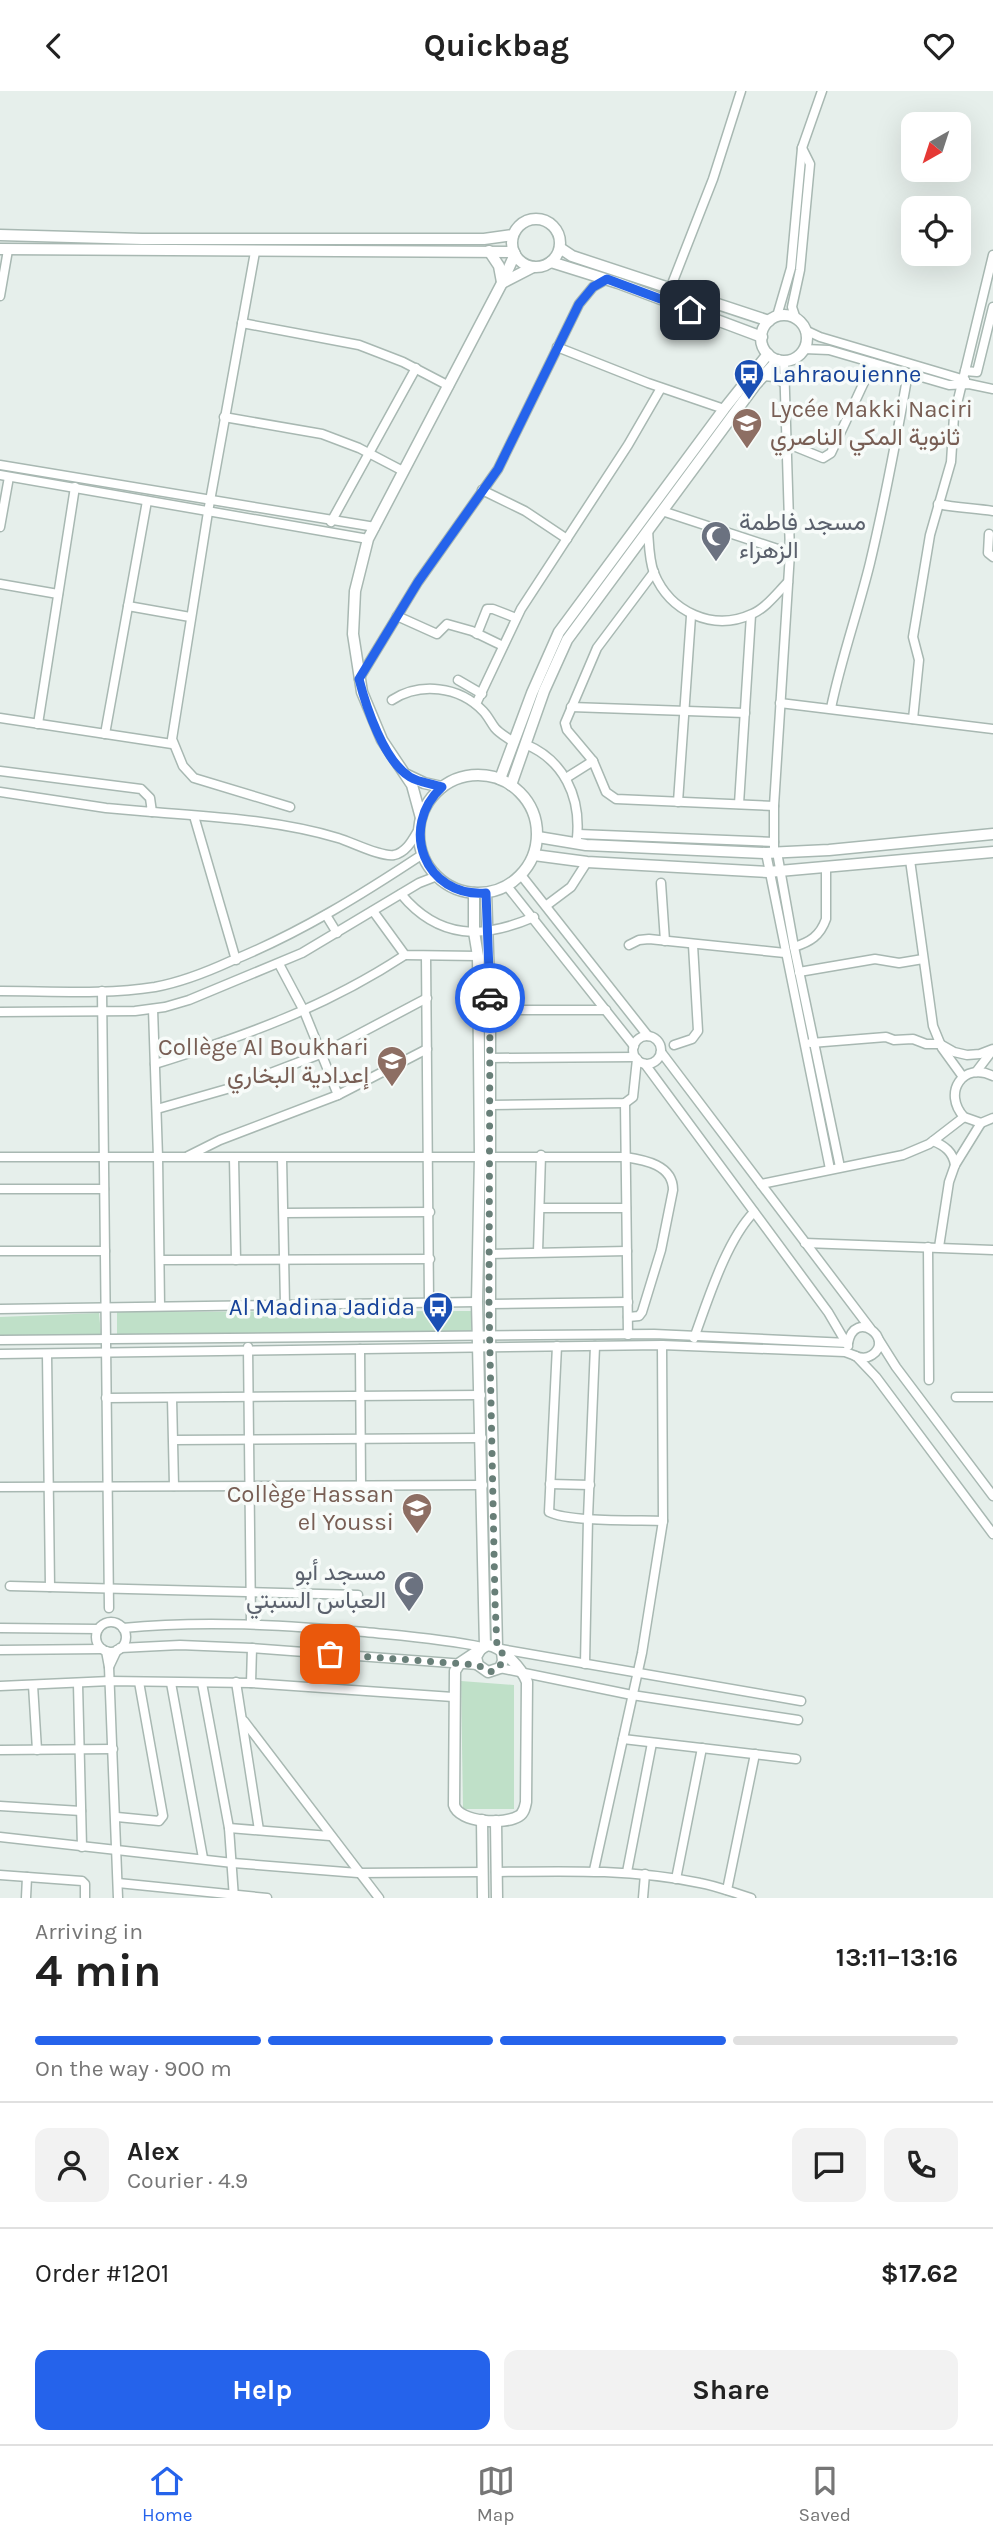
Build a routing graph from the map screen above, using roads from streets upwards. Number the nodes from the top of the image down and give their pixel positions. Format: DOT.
graph roads {
  1 [pos="741,91"];
  2 [pos="822,91"];
  3 [pos="802,148"];
  4 [pos="0,235"];
  5 [pos="513,235"];
  6 [pos="560,248"];
  7 [pos="4,249"];
  8 [pos="256,251"];
  9 [pos="489,251"];
  10 [pos="514,253"];
  11 [pos="992,259"];
  12 [pos="551,262"];
  13 [pos="533,267"];
  14 [pos="607,279"];
  15 [pos="502,283"];
  16 [pos="670,289"];
  17 [pos="0,296"];
  18 [pos="993,307"];
  19 [pos="773,319"];
  20 [pos="796,319"];
  21 [pos="242,323"];
  22 [pos="806,330"];
  23 [pos="762,337"];
  24 [pos="557,347"];
  25 [pos="804,349"];
  26 [pos="768,353"];
  27 [pos="781,360"];
  28 [pos="873,363"];
  29 [pos="416,368"];
  30 [pos="908,373"];
  31 [pos="764,375"];
  32 [pos="965,380"];
  33 [pos="784,382"];
  34 [pos="449,386"];
  35 [pos="661,388"];
  36 [pos="993,389"];
  37 [pos="724,408"];
  38 [pos="224,418"];
  39 [pos="786,443"];
  40 [pos="371,453"];
  41 [pos="0,465"];
  42 [pos="403,471"];
  43 [pos="4,476"];
  44 [pos="75,487"];
  45 [pos="482,490"];
  46 [pos="210,500"];
  47 [pos="147,501"];
  48 [pos="938,504"];
  49 [pos="662,511"];
  50 [pos="993,511"];
  51 [pos="208,512"];
  52 [pos="332,520"];
  53 [pos="0,527"];
  54 [pos="375,527"];
  55 [pos="648,530"];
  56 [pos="325,531"];
  57 [pos="989,534"];
  58 [pos="368,539"];
  59 [pos="567,539"];
  60 [pos="790,553"];
  61 [pos="993,557"];
  62 [pos="654,572"];
  63 [pos="788,582"];
  64 [pos="0,585"];
  65 [pos="58,594"];
  66 [pos="128,606"];
  67 [pos="751,615"];
  68 [pos="397,616"];
  69 [pos="691,616"];
  70 [pos="190,617"];
  71 [pos="516,618"];
  72 [pos="477,634"];
  73 [pos="503,646"];
  74 [pos="359,679"];
  75 [pos="458,680"];
  76 [pos="482,694"];
  77 [pos="392,700"];
  78 [pos="780,703"];
  79 [pos="476,704"];
  80 [pos="571,707"];
  81 [pos="831,708"];
  82 [pos="684,711"];
  83 [pos="745,713"];
  84 [pos="0,718"];
  85 [pos="913,719"];
  86 [pos="38,724"];
  87 [pos="993,729"];
  88 [pos="105,734"];
  89 [pos="513,741"];
  90 [pos="172,744"];
  91 [pos="525,744"];
  92 [pos="593,761"];
  93 [pos="0,771"];
  94 [pos="407,775"];
  95 [pos="566,778"];
  96 [pos="500,779"];
  97 [pos="511,785"];
  98 [pos="442,787"];
  99 [pos="0,792"];
  100 [pos="678,802"];
  101 [pos="739,804"];
  102 [pos="774,806"];
  103 [pos="290,807"];
  104 [pos="152,812"];
  105 [pos="194,816"];
  106 [pos="420,823"];
  107 [pos="993,834"];
  108 [pos="538,837"];
  109 [pos="577,839"];
  110 [pos="773,850"];
  111 [pos="993,852"];
  112 [pos="423,854"];
  113 [pos="534,855"];
  114 [pos="910,860"];
  115 [pos="587,862"];
  116 [pos="825,868"];
  117 [pos="774,872"];
  118 [pos="521,875"];
  119 [pos="437,876"];
  120 [pos="661,883"];
  121 [pos="507,886"];
  122 [pos="474,893"];
  123 [pos="486,893"];
  124 [pos="401,894"];
  125 [pos="547,905"];
  126 [pos="373,911"];
  127 [pos="326,915"];
  128 [pos="534,917"];
  129 [pos="474,932"];
  130 [pos="486,932"];
  131 [pos="337,933"];
  132 [pos="665,941"];
  133 [pos="629,945"];
  134 [pos="693,945"];
  135 [pos="794,947"];
  136 [pos="785,953"];
  137 [pos="405,955"];
  138 [pos="478,956"];
  139 [pos="426,957"];
  140 [pos="236,960"];
  141 [pos="923,960"];
  142 [pos="279,964"];
  143 [pos="799,972"];
  144 [pos="0,991"];
  145 [pos="102,991"];
  146 [pos="427,998"];
  147 [pos="153,1009"];
  148 [pos="490,1010"];
  149 [pos="606,1010"];
  150 [pos="304,1011"];
  151 [pos="0,1012"];
  152 [pos="102,1012"];
  153 [pos="648,1036"];
  154 [pos="809,1043"];
  155 [pos="940,1044"];
  156 [pos="674,1045"];
  157 [pos="634,1046"];
  158 [pos="993,1048"];
  159 [pos="427,1049"];
  160 [pos="661,1052"];
  161 [pos="323,1053"];
  162 [pos="490,1058"];
  163 [pos="639,1060"];
  164 [pos="155,1064"];
  165 [pos="976,1072"];
  166 [pos="993,1076"];
  167 [pos="963,1077"];
  168 [pos="338,1095"];
  169 [pos="625,1103"];
  170 [pos="490,1105"];
  171 [pos="157,1109"];
  172 [pos="964,1117"];
  173 [pos="993,1118"];
  174 [pos="981,1123"];
  175 [pos="933,1141"];
  176 [pos="429,1155"];
  177 [pos="541,1155"];
  178 [pos="485,1156"];
  179 [pos="0,1157"];
  180 [pos="104,1157"];
  181 [pos="158,1157"];
  182 [pos="185,1157"];
  183 [pos="625,1157"];
  184 [pos="234,1158"];
  185 [pos="282,1158"];
  186 [pos="955,1165"];
  187 [pos="840,1167"];
  188 [pos="830,1169"];
  189 [pos="761,1184"];
  190 [pos="0,1189"];
  191 [pos="104,1189"];
  192 [pos="540,1208"];
  193 [pos="626,1208"];
  194 [pos="429,1212"];
  195 [pos="754,1212"];
  196 [pos="284,1213"];
  197 [pos="805,1243"];
  198 [pos="928,1247"];
  199 [pos="939,1247"];
  200 [pos="993,1250"];
  201 [pos="0,1251"];
  202 [pos="105,1251"];
  203 [pos="627,1251"];
  204 [pos="538,1252"];
  205 [pos="489,1254"];
  206 [pos="285,1259"];
  207 [pos="430,1259"];
  208 [pos="160,1260"];
  209 [pos="236,1260"];
  210 [pos="477,1302"];
  211 [pos="628,1302"];
  212 [pos="429,1303"];
  213 [pos="489,1304"];
  214 [pos="285,1305"];
  215 [pos="160,1306"];
  216 [pos="106,1307"];
  217 [pos="0,1309"];
  218 [pos="639,1316"];
  219 [pos="628,1317"];
  220 [pos="872,1330"];
  221 [pos="628,1335"];
  222 [pos="644,1335"];
  223 [pos="490,1336"];
  224 [pos="695,1336"];
  225 [pos="248,1338"];
  226 [pos="878,1338"];
  227 [pos="106,1339"];
  228 [pos="0,1340"];
  229 [pos="478,1342"];
  230 [pos="848,1343"];
  231 [pos="662,1345"];
  232 [pos="557,1346"];
  233 [pos="595,1346"];
  234 [pos="691,1346"];
  235 [pos="490,1347"];
  236 [pos="359,1349"];
  237 [pos="248,1350"];
  238 [pos="106,1351"];
  239 [pos="0,1354"];
  240 [pos="47,1354"];
  241 [pos="856,1356"];
  242 [pos="929,1380"];
  243 [pos="993,1390"];
  244 [pos="481,1395"];
  245 [pos="248,1397"];
  246 [pos="360,1397"];
  247 [pos="957,1397"];
  248 [pos="993,1397"];
  249 [pos="106,1398"];
  250 [pos="172,1398"];
  251 [pos="482,1438"];
  252 [pos="360,1439"];
  253 [pos="174,1440"];
  254 [pos="249,1440"];
  255 [pos="550,1484"];
  256 [pos="361,1485"];
  257 [pos="483,1485"];
  258 [pos="590,1485"];
  259 [pos="174,1486"];
  260 [pos="250,1486"];
  261 [pos="0,1487"];
  262 [pos="48,1487"];
  263 [pos="107,1488"];
  264 [pos="993,1496"];
  265 [pos="587,1518"];
  266 [pos="663,1521"];
  267 [pos="993,1534"];
  268 [pos="10,1586"];
  269 [pos="50,1587"];
  270 [pos="109,1590"];
  271 [pos="249,1591"];
  272 [pos="358,1595"];
  273 [pos="109,1608"];
  274 [pos="250,1624"];
  275 [pos="101,1626"];
  276 [pos="120,1626"];
  277 [pos="0,1628"];
  278 [pos="482,1647"];
  279 [pos="252,1648"];
  280 [pos="119,1649"];
  281 [pos="500,1649"];
  282 [pos="0,1650"];
  283 [pos="104,1650"];
  284 [pos="460,1663"];
  285 [pos="585,1664"];
  286 [pos="478,1665"];
  287 [pos="109,1667"];
  288 [pos="500,1668"];
  289 [pos="637,1673"];
  290 [pos="522,1674"];
  291 [pos="110,1681"];
  292 [pos="139,1682"];
  293 [pos="202,1682"];
  294 [pos="236,1682"];
  295 [pos="171,1683"];
  296 [pos="251,1683"];
  297 [pos="78,1684"];
  298 [pos="33,1685"];
  299 [pos="0,1686"];
  300 [pos="632,1695"];
  301 [pos="453,1697"];
  302 [pos="801,1701"];
  303 [pos="798,1720"];
  304 [pos="244,1721"];
  305 [pos="623,1739"];
  306 [pos="652,1742"];
  307 [pos="702,1748"];
  308 [pos="113,1749"];
  309 [pos="0,1750"];
  310 [pos="37,1750"];
  311 [pos="80,1750"];
  312 [pos="755,1754"];
  313 [pos="796,1759"];
  314 [pos="0,1806"];
  315 [pos="81,1811"];
  316 [pos="117,1817"];
  317 [pos="481,1820"];
  318 [pos="496,1821"];
  319 [pos="229,1828"];
  320 [pos="259,1830"];
  321 [pos="330,1836"];
  322 [pos="0,1837"];
  323 [pos="82,1847"];
  324 [pos="117,1849"];
  325 [pos="203,1858"];
  326 [pos="233,1863"];
  327 [pos="594,1870"];
  328 [pos="496,1871"];
  329 [pos="483,1872"];
  330 [pos="358,1873"];
  331 [pos="626,1873"];
  332 [pos="645,1874"];
  333 [pos="0,1875"];
  334 [pos="27,1877"];
  335 [pos="676,1879"];
  336 [pos="118,1883"];
  337 [pos="727,1890"];
  338 [pos="234,1896"];
  339 [pos="26,1898"];
  340 [pos="85,1898"];
  341 [pos="118,1898"];
  342 [pos="267,1898"];
  343 [pos="379,1898"];
  344 [pos="483,1898"];
  345 [pos="497,1898"];
  346 [pos="643,1898"];
  347 [pos="751,1898"];
  1 -- 16 [label="street"];
  2 -- 3 [label="street"];
  3 -- 19 [label="street"];
  3 -- 20 [label="street"];
  4 -- 5 [label="street"];
  5 -- 6 [label="street"];
  5 -- 10 [label="street"];
  6 -- 12 [label="street"];
  6 -- 16 [label="street"];
  7 -- 8 [label="street"];
  7 -- 17 [label="street"];
  8 -- 9 [label="street"];
  8 -- 21 [label="street"];
  9 -- 10 [label="street"];
  9 -- 15 [label="street"];
  10 -- 13 [label="street"];
  10 -- 15 [label="street"];
  11 -- 32 [label="street"];
  12 -- 13 [label="street"];
  12 -- 14 [label="street"];
  13 -- 15 [label="street"];
  14 -- 23 [label="street"];
  14 -- 24 [label="street"];
  15 -- 34 [label="street"];
  16 -- 19 [label="street"];
  18 -- 32 [label="street"];
  19 -- 20 [label="street"];
  19 -- 23 [label="street"];
  20 -- 22 [label="street"];
  21 -- 29 [label="street"];
  21 -- 38 [label="street"];
  22 -- 25 [label="street"];
  22 -- 32 [label="street"];
  23 -- 26 [label="street"];
  24 -- 35 [label="street"];
  24 -- 45 [label="street"];
  25 -- 27 [label="street"];
  25 -- 28 [label="street"];
  26 -- 27 [label="street"];
  26 -- 37 [label="street"];
  27 -- 31 [label="street"];
  27 -- 33 [label="street"];
  28 -- 30 [label="street"];
  28 -- 39 [label="street"];
  29 -- 34 [label="street"];
  29 -- 40 [label="street"];
  30 -- 32 [label="street"];
  30 -- 81 [label="street"];
  31 -- 33 [label="street"];
  31 -- 49 [label="street"];
  32 -- 36 [label="street"];
  32 -- 48 [label="street"];
  33 -- 39 [label="street"];
  34 -- 42 [label="street"];
  35 -- 37 [label="street"];
  35 -- 59 [label="street"];
  37 -- 89 [label="street"];
  38 -- 40 [label="street"];
  38 -- 46 [label="street"];
  39 -- 60 [label="street"];
  40 -- 42 [label="street"];
  40 -- 52 [label="street"];
  41 -- 46 [label="street"];
  42 -- 54 [label="street"];
  43 -- 44 [label="street"];
  43 -- 53 [label="street"];
  44 -- 47 [label="street"];
  44 -- 65 [label="street"];
  45 -- 59 [label="street"];
  45 -- 68 [label="street"];
  46 -- 51 [label="street"];
  46 -- 52 [label="street"];
  47 -- 51 [label="street"];
  47 -- 66 [label="street"];
  48 -- 50 [label="street"];
  48 -- 85 [label="street"];
  49 -- 55 [label="street"];
  49 -- 60 [label="street"];
  51 -- 56 [label="street"];
  51 -- 70 [label="street"];
  52 -- 54 [label="street"];
  52 -- 56 [label="street"];
  54 -- 58 [label="street"];
  55 -- 62 [label="street"];
  55 -- 91 [label="street"];
  56 -- 58 [label="street"];
  57 -- 61 [label="street"];
  58 -- 74 [label="street"];
  59 -- 71 [label="street"];
  60 -- 63 [label="street"];
  62 -- 69 [label="street"];
  62 -- 80 [label="street"];
  63 -- 67 [label="street"];
  63 -- 78 [label="street"];
  64 -- 65 [label="street"];
  65 -- 86 [label="street"];
  66 -- 70 [label="street"];
  66 -- 88 [label="street"];
  67 -- 69 [label="street"];
  67 -- 83 [label="street"];
  68 -- 72 [label="street"];
  68 -- 74 [label="street"];
  69 -- 82 [label="street"];
  70 -- 90 [label="street"];
  71 -- 72 [label="street"];
  71 -- 73 [label="street"];
  72 -- 73 [label="street"];
  73 -- 76 [label="street"];
  74 -- 94 [label="street"];
  75 -- 76 [label="street"];
  76 -- 79 [label="street"];
  77 -- 79 [label="street"];
  78 -- 81 [label="street"];
  78 -- 102 [label="street"];
  79 -- 89 [label="street"];
  80 -- 82 [label="street"];
  80 -- 92 [label="street"];
  81 -- 85 [label="street"];
  82 -- 83 [label="street"];
  82 -- 100 [label="street"];
  83 -- 101 [label="street"];
  84 -- 86 [label="street"];
  85 -- 87 [label="street"];
  86 -- 88 [label="street"];
  88 -- 90 [label="street"];
  89 -- 96 [label="street"];
  90 -- 103 [label="street"];
  91 -- 95 [label="street"];
  91 -- 97 [label="street"];
  92 -- 95 [label="street"];
  92 -- 100 [label="street"];
  93 -- 104 [label="street"];
  94 -- 98 [label="street"];
  94 -- 106 [label="street"];
  95 -- 109 [label="street"];
  96 -- 97 [label="street"];
  96 -- 98 [label="street"];
  97 -- 108 [label="street"];
  98 -- 106 [label="street"];
  99 -- 104 [label="street"];
  100 -- 101 [label="street"];
  101 -- 102 [label="street"];
  102 -- 110 [label="street"];
  104 -- 105 [label="street"];
  105 -- 106 [label="street"];
  105 -- 140 [label="street"];
  106 -- 112 [label="street"];
  107 -- 110 [label="street"];
  108 -- 109 [label="street"];
  108 -- 113 [label="street"];
  109 -- 110 [label="street"];
  110 -- 117 [label="street"];
  111 -- 114 [label="street"];
  112 -- 119 [label="street"];
  112 -- 127 [label="street"];
  113 -- 115 [label="street"];
  113 -- 118 [label="street"];
  114 -- 116 [label="street"];
  114 -- 141 [label="street"];
  115 -- 117 [label="street"];
  115 -- 125 [label="street"];
  116 -- 117 [label="street"];
  116 -- 135 [label="street"];
  117 -- 135 [label="street"];
  117 -- 136 [label="street"];
  118 -- 121 [label="street"];
  118 -- 125 [label="street"];
  119 -- 122 [label="street"];
  119 -- 124 [label="street"];
  120 -- 132 [label="street"];
  121 -- 123 [label="street"];
  121 -- 128 [label="street"];
  122 -- 123 [label="street"];
  122 -- 129 [label="street"];
  123 -- 130 [label="street"];
  124 -- 126 [label="street"];
  124 -- 129 [label="street"];
  125 -- 153 [label="street"];
  126 -- 131 [label="street"];
  126 -- 137 [label="street"];
  127 -- 131 [label="street"];
  127 -- 140 [label="street"];
  128 -- 130 [label="street"];
  128 -- 149 [label="street"];
  129 -- 130 [label="street"];
  129 -- 138 [label="street"];
  130 -- 148 [label="street"];
  131 -- 142 [label="street"];
  132 -- 133 [label="street"];
  132 -- 134 [label="street"];
  134 -- 136 [label="street"];
  134 -- 156 [label="street"];
  135 -- 143 [label="street"];
  136 -- 154 [label="street"];
  137 -- 139 [label="street"];
  137 -- 150 [label="street"];
  138 -- 139 [label="street"];
  138 -- 178 [label="street"];
  139 -- 146 [label="street"];
  140 -- 145 [label="street"];
  141 -- 143 [label="street"];
  141 -- 155 [label="street"];
  142 -- 147 [label="street"];
  142 -- 150 [label="street"];
  143 -- 154 [label="street"];
  144 -- 145 [label="street"];
  145 -- 152 [label="street"];
  146 -- 159 [label="street"];
  146 -- 161 [label="street"];
  147 -- 152 [label="street"];
  147 -- 164 [label="street"];
  148 -- 149 [label="street"];
  148 -- 162 [label="street"];
  149 -- 157 [label="street"];
  150 -- 161 [label="street"];
  150 -- 164 [label="street"];
  151 -- 152 [label="street"];
  152 -- 180 [label="street"];
  153 -- 157 [label="street"];
  153 -- 160 [label="street"];
  154 -- 155 [label="street"];
  154 -- 187 [label="street"];
  154 -- 188 [label="street"];
  155 -- 158 [label="street"];
  155 -- 167 [label="street"];
  157 -- 163 [label="street"];
  158 -- 165 [label="street"];
  159 -- 168 [label="street"];
  159 -- 176 [label="street"];
  160 -- 163 [label="street"];
  160 -- 189 [label="street"];
  161 -- 168 [label="street"];
  161 -- 171 [label="street"];
  162 -- 163 [label="street"];
  162 -- 170 [label="street"];
  163 -- 169 [label="street"];
  163 -- 195 [label="street"];
  164 -- 171 [label="street"];
  165 -- 166 [label="street"];
  165 -- 167 [label="street"];
  167 -- 172 [label="street"];
  168 -- 182 [label="street"];
  169 -- 170 [label="street"];
  169 -- 183 [label="street"];
  170 -- 178 [label="street"];
  171 -- 181 [label="street"];
  172 -- 174 [label="street"];
  172 -- 175 [label="street"];
  173 -- 174 [label="street"];
  174 -- 186 [label="street"];
  175 -- 186 [label="street"];
  175 -- 187 [label="street"];
  176 -- 178 [label="street"];
  176 -- 185 [label="street"];
  176 -- 194 [label="street"];
  177 -- 178 [label="street"];
  177 -- 183 [label="street"];
  177 -- 192 [label="street"];
  178 -- 205 [label="street"];
  178 -- 210 [label="street"];
  179 -- 180 [label="street"];
  180 -- 181 [label="street"];
  180 -- 191 [label="street"];
  181 -- 182 [label="street"];
  181 -- 208 [label="street"];
  182 -- 184 [label="street"];
  183 -- 193 [label="street"];
  183 -- 218 [label="street"];
  184 -- 185 [label="street"];
  184 -- 209 [label="street"];
  185 -- 196 [label="street"];
  186 -- 199 [label="street"];
  187 -- 188 [label="street"];
  188 -- 189 [label="street"];
  189 -- 197 [label="street"];
  190 -- 191 [label="street"];
  191 -- 202 [label="street"];
  192 -- 193 [label="street"];
  192 -- 204 [label="street"];
  193 -- 203 [label="street"];
  194 -- 196 [label="street"];
  194 -- 207 [label="street"];
  195 -- 224 [label="street"];
  195 -- 230 [label="street"];
  196 -- 206 [label="street"];
  197 -- 198 [label="street"];
  197 -- 220 [label="street"];
  198 -- 199 [label="street"];
  198 -- 242 [label="street"];
  199 -- 200 [label="street"];
  201 -- 202 [label="street"];
  202 -- 216 [label="street"];
  203 -- 204 [label="street"];
  203 -- 211 [label="street"];
  204 -- 205 [label="street"];
  205 -- 213 [label="street"];
  206 -- 207 [label="street"];
  206 -- 209 [label="street"];
  206 -- 214 [label="street"];
  207 -- 212 [label="street"];
  208 -- 209 [label="street"];
  208 -- 215 [label="street"];
  210 -- 212 [label="street"];
  210 -- 229 [label="street"];
  211 -- 213 [label="street"];
  211 -- 219 [label="street"];
  212 -- 214 [label="street"];
  213 -- 223 [label="street"];
  214 -- 215 [label="street"];
  215 -- 216 [label="street"];
  216 -- 217 [label="street"];
  216 -- 227 [label="street"];
  218 -- 219 [label="street"];
  218 -- 222 [label="street"];
  219 -- 221 [label="street"];
  220 -- 226 [label="street"];
  220 -- 230 [label="street"];
  221 -- 222 [label="street"];
  221 -- 223 [label="street"];
  222 -- 224 [label="street"];
  223 -- 229 [label="street"];
  223 -- 235 [label="street"];
  224 -- 230 [label="street"];
  224 -- 234 [label="street"];
  225 -- 227 [label="street"];
  225 -- 229 [label="street"];
  225 -- 237 [label="street"];
  226 -- 241 [label="street"];
  226 -- 264 [label="street"];
  227 -- 228 [label="street"];
  227 -- 238 [label="street"];
  229 -- 235 [label="street"];
  229 -- 236 [label="street"];
  229 -- 244 [label="street"];
  230 -- 241 [label="street"];
  231 -- 233 [label="street"];
  231 -- 234 [label="street"];
  231 -- 266 [label="street"];
  232 -- 233 [label="street"];
  232 -- 235 [label="street"];
  232 -- 255 [label="street"];
  233 -- 258 [label="street"];
  234 -- 241 [label="street"];
  235 -- 281 [label="street"];
  236 -- 237 [label="street"];
  236 -- 246 [label="street"];
  237 -- 238 [label="street"];
  237 -- 245 [label="street"];
  238 -- 240 [label="street"];
  238 -- 249 [label="street"];
  239 -- 240 [label="street"];
  240 -- 262 [label="street"];
  241 -- 267 [label="street"];
  243 -- 248 [label="street"];
  244 -- 246 [label="street"];
  244 -- 251 [label="street"];
  245 -- 246 [label="street"];
  245 -- 250 [label="street"];
  245 -- 254 [label="street"];
  246 -- 252 [label="street"];
  247 -- 248 [label="street"];
  249 -- 250 [label="street"];
  249 -- 263 [label="street"];
  250 -- 253 [label="street"];
  251 -- 252 [label="street"];
  251 -- 257 [label="street"];
  252 -- 254 [label="street"];
  252 -- 256 [label="street"];
  253 -- 254 [label="street"];
  253 -- 259 [label="street"];
  254 -- 260 [label="street"];
  255 -- 258 [label="street"];
  255 -- 265 [label="street"];
  256 -- 257 [label="street"];
  256 -- 260 [label="street"];
  257 -- 278 [label="street"];
  258 -- 265 [label="street"];
  259 -- 260 [label="street"];
  259 -- 263 [label="street"];
  260 -- 271 [label="street"];
  261 -- 262 [label="street"];
  262 -- 263 [label="street"];
  262 -- 269 [label="street"];
  263 -- 270 [label="street"];
  265 -- 266 [label="street"];
  265 -- 285 [label="street"];
  266 -- 289 [label="street"];
  268 -- 269 [label="street"];
  269 -- 270 [label="street"];
  270 -- 271 [label="street"];
  270 -- 273 [label="street"];
  271 -- 272 [label="street"];
  271 -- 274 [label="street"];
  273 -- 275 [label="street"];
  273 -- 276 [label="street"];
  274 -- 276 [label="street"];
  274 -- 278 [label="street"];
  275 -- 276 [label="street"];
  275 -- 277 [label="street"];
  275 -- 283 [label="street"];
  276 -- 280 [label="street"];
  278 -- 281 [label="street"];
  278 -- 284 [label="street"];
  278 -- 286 [label="street"];
  279 -- 280 [label="street"];
  279 -- 284 [label="street"];
  279 -- 296 [label="street"];
  280 -- 283 [label="street"];
  280 -- 287 [label="street"];
  281 -- 285 [label="street"];
  281 -- 288 [label="street"];
  281 -- 290 [label="street"];
  282 -- 283 [label="street"];
  283 -- 287 [label="street"];
  284 -- 286 [label="street"];
  284 -- 301 [label="street"];
  285 -- 289 [label="street"];
  286 -- 288 [label="street"];
  287 -- 291 [label="street"];
  288 -- 290 [label="street"];
  289 -- 300 [label="street"];
  289 -- 302 [label="street"];
  290 -- 300 [label="street"];
  290 -- 318 [label="street"];
  291 -- 292 [label="street"];
  291 -- 297 [label="street"];
  291 -- 308 [label="street"];
  292 -- 295 [label="street"];
  292 -- 316 [label="street"];
  293 -- 294 [label="street"];
  293 -- 295 [label="street"];
  293 -- 319 [label="street"];
  294 -- 296 [label="street"];
  294 -- 304 [label="street"];
  295 -- 325 [label="street"];
  296 -- 301 [label="street"];
  297 -- 298 [label="street"];
  297 -- 311 [label="street"];
  298 -- 299 [label="street"];
  298 -- 310 [label="street"];
  300 -- 303 [label="street"];
  300 -- 305 [label="street"];
  301 -- 317 [label="street"];
  304 -- 320 [label="street"];
  304 -- 321 [label="street"];
  305 -- 306 [label="street"];
  305 -- 327 [label="street"];
  306 -- 307 [label="street"];
  306 -- 331 [label="street"];
  307 -- 312 [label="street"];
  307 -- 335 [label="street"];
  308 -- 311 [label="street"];
  308 -- 316 [label="street"];
  309 -- 310 [label="street"];
  310 -- 311 [label="street"];
  311 -- 315 [label="street"];
  312 -- 313 [label="street"];
  312 -- 337 [label="street"];
  314 -- 315 [label="street"];
  315 -- 323 [label="street"];
  316 -- 324 [label="street"];
  317 -- 318 [label="street"];
  317 -- 329 [label="street"];
  318 -- 328 [label="street"];
  319 -- 320 [label="street"];
  319 -- 326 [label="street"];
  320 -- 321 [label="street"];
  321 -- 330 [label="street"];
  322 -- 323 [label="street"];
  323 -- 324 [label="street"];
  324 -- 325 [label="street"];
  324 -- 336 [label="street"];
  325 -- 326 [label="street"];
  326 -- 330 [label="street"];
  326 -- 338 [label="street"];
  327 -- 328 [label="street"];
  327 -- 331 [label="street"];
  328 -- 345 [label="street"];
  329 -- 330 [label="street"];
  329 -- 344 [label="street"];
  330 -- 343 [label="street"];
  331 -- 332 [label="street"];
  332 -- 335 [label="street"];
  332 -- 346 [label="street"];
  333 -- 334 [label="street"];
  334 -- 339 [label="street"];
  334 -- 340 [label="street"];
  335 -- 337 [label="street"];
  336 -- 338 [label="street"];
  336 -- 341 [label="street"];
  337 -- 347 [label="street"];
  338 -- 342 [label="street"];
}
